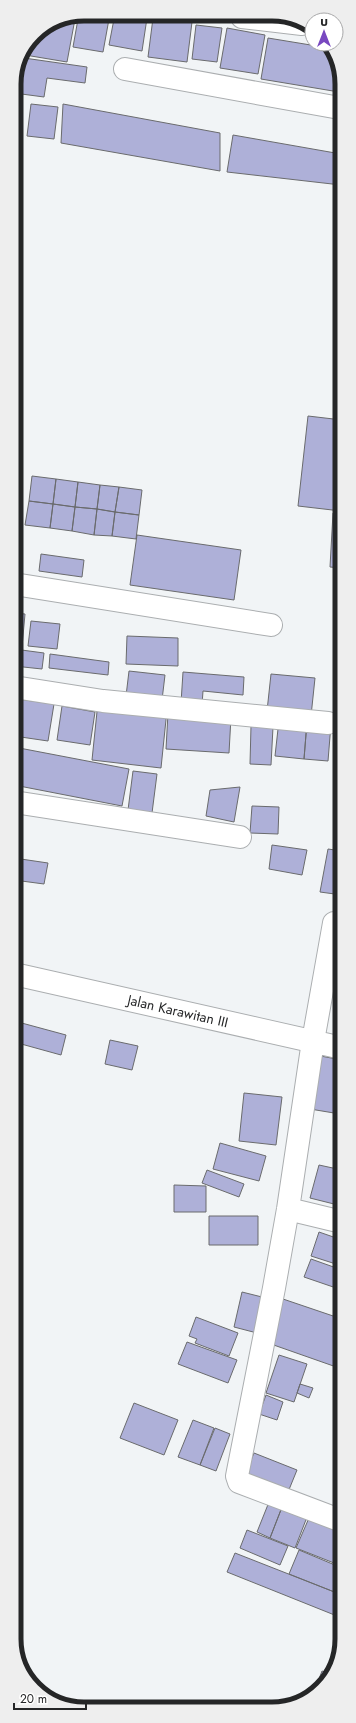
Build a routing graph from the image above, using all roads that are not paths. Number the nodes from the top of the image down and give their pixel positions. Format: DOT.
graph roads {
  1 [pos="125,69"];
  2 [pos="335,107"];
  3 [pos="21,585"];
  4 [pos="271,625"];
  5 [pos="21,688"];
  6 [pos="328,723"];
  7 [pos="21,803"];
  8 [pos="240,837"];
  9 [pos="334,923"];
  10 [pos="21,976"];
  11 [pos="313,1041"];
  12 [pos="335,1046"];
  13 [pos="288,1209"];
  14 [pos="335,1220"];
  15 [pos="335,1518"];
  1 -- 2 [label="street"];
  3 -- 4 [label="street"];
  5 -- 6 [label="street"];
  7 -- 8 [label="street"];
  9 -- 11 [label="street"];
  10 -- 11 [label="street, Jalan Karawitan III"];
  11 -- 12 [label="street, Jalan Karawitan III"];
  11 -- 13 [label="street"];
  13 -- 14 [label="street"];
  13 -- 15 [label="street"];
}
